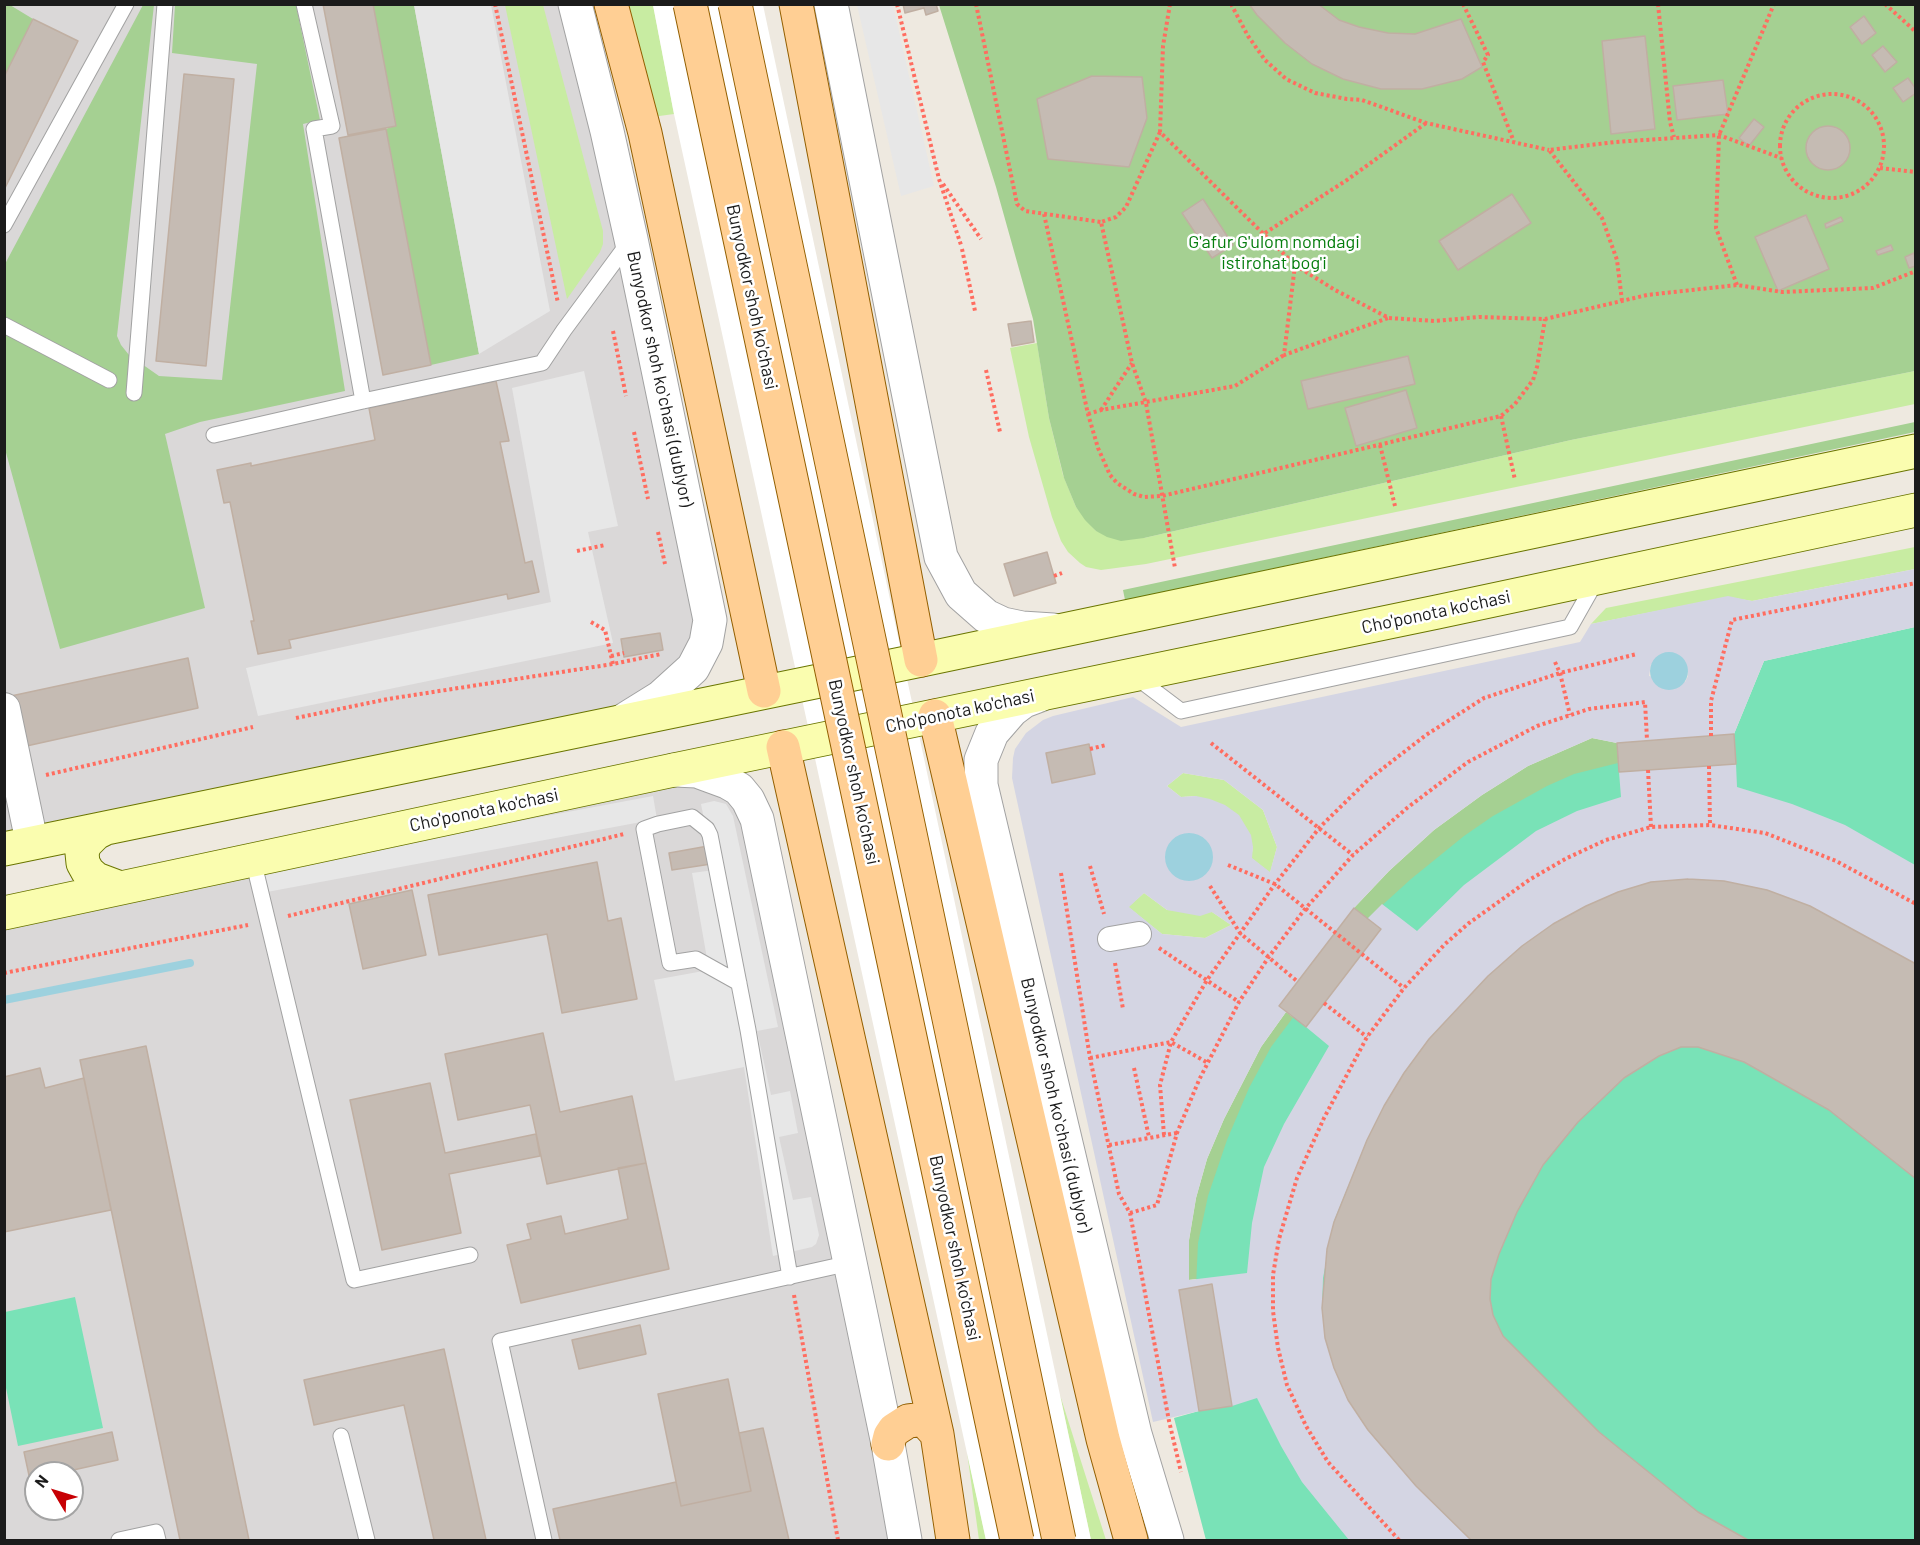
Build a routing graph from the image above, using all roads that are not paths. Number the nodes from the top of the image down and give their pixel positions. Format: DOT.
graph roads {
  1 [pos="126,4"];
  2 [pos="165,4"];
  3 [pos="304,4"];
  4 [pos="575,4"];
  5 [pos="611,4"];
  6 [pos="690,4"];
  7 [pos="735,4"];
  8 [pos="796,4"];
  9 [pos="831,4"];
  10 [pos="4,225"];
  11 [pos="631,239"];
  12 [pos="4,325"];
  13 [pos="109,380"];
  14 [pos="134,393"];
  15 [pos="363,400"];
  16 [pos="214,435"];
  17 [pos="1916,451"];
  18 [pos="1916,510"];
  19 [pos="1598,578"];
  20 [pos="1067,629"];
  21 [pos="921,660"];
  22 [pos="1134,675"];
  23 [pos="764,691"];
  24 [pos="1043,693"];
  25 [pos="4,709"];
  26 [pos="935,716"];
  27 [pos="624,720"];
  28 [pos="783,747"];
  29 [pos="669,771"];
  30 [pos="106,828"];
  31 [pos="18,846"];
  32 [pos="253,860"];
  33 [pos="120,888"];
  34 [pos="4,913"];
  35 [pos="1139,934"];
  36 [pos="1110,939"];
  37 [pos="739,983"];
  38 [pos="470,1255"];
  39 [pos="850,1263"];
  40 [pos="790,1277"];
  41 [pos="937,1434"];
  42 [pos="341,1436"];
  43 [pos="888,1444"];
  44 [pos="119,1540"];
  45 [pos="158,1540"];
  46 [pos="367,1540"];
  47 [pos="544,1540"];
  48 [pos="905,1540"];
  49 [pos="953,1540"];
  50 [pos="1017,1540"];
  51 [pos="1059,1540"];
  52 [pos="1131,1540"];
  53 [pos="1167,1540"];
  1 -- 10 [label="lane"];
  2 -- 14 [label="lane"];
  3 -- 15 [label="lane"];
  4 -- 11 [label="street, Bunyodkor shoh koʻchasi (dublyor)"];
  5 -- 23 [label="main road"];
  6 -- 50 [label="main road, Bunyodkor shoh ko'chasi, bridge"];
  7 -- 51 [label="main road, bridge"];
  8 -- 21 [label="main road"];
  9 -- 20 [label="street"];
  11 -- 15 [label="lane"];
  11 -- 27 [label="street, Bunyodkor shoh koʻchasi (dublyor)"];
  12 -- 13 [label="lane"];
  15 -- 16 [label="lane"];
  17 -- 20 [label="main road"];
  18 -- 19 [label="main road, Cho'ponota ko'chasi"];
  19 -- 22 [label="main road, Cho'ponota ko'chasi"];
  19 -- 22 [label="lane"];
  20 -- 21 [label="main road"];
  21 -- 23 [label="main road"];
  22 -- 24 [label="main road, Cho'ponota ko'chasi"];
  23 -- 27 [label="main road"];
  24 -- 26 [label="main road, Cho'ponota ko'chasi"];
  24 -- 53 [label="street, Bunyodkor shoh koʻchasi (dublyor)"];
  25 -- 31 [label="street"];
  26 -- 28 [label="main road, Cho'ponota ko'chasi"];
  26 -- 52 [label="main road"];
  27 -- 30 [label="main road"];
  28 -- 29 [label="main road, Cho'ponota ko'chasi"];
  28 -- 41 [label="main road"];
  29 -- 32 [label="main road, Cho'ponota ko'chasi"];
  29 -- 39 [label="street"];
  30 -- 31 [label="main road"];
  30 -- 33 [label="main road"];
  32 -- 33 [label="main road, Cho'ponota ko'chasi"];
  32 -- 38 [label="lane"];
  33 -- 34 [label="main road, Cho'ponota ko'chasi"];
  35 -- 36 [label="street"];
  37 -- 37 [label="lane"];
  37 -- 40 [label="lane"];
  39 -- 40 [label="lane"];
  39 -- 43 [label="street"];
  40 -- 47 [label="lane"];
  41 -- 43 [label="main road"];
  41 -- 49 [label="main road"];
  42 -- 46 [label="lane"];
  43 -- 48 [label="street"];
  44 -- 45 [label="lane"];
}
